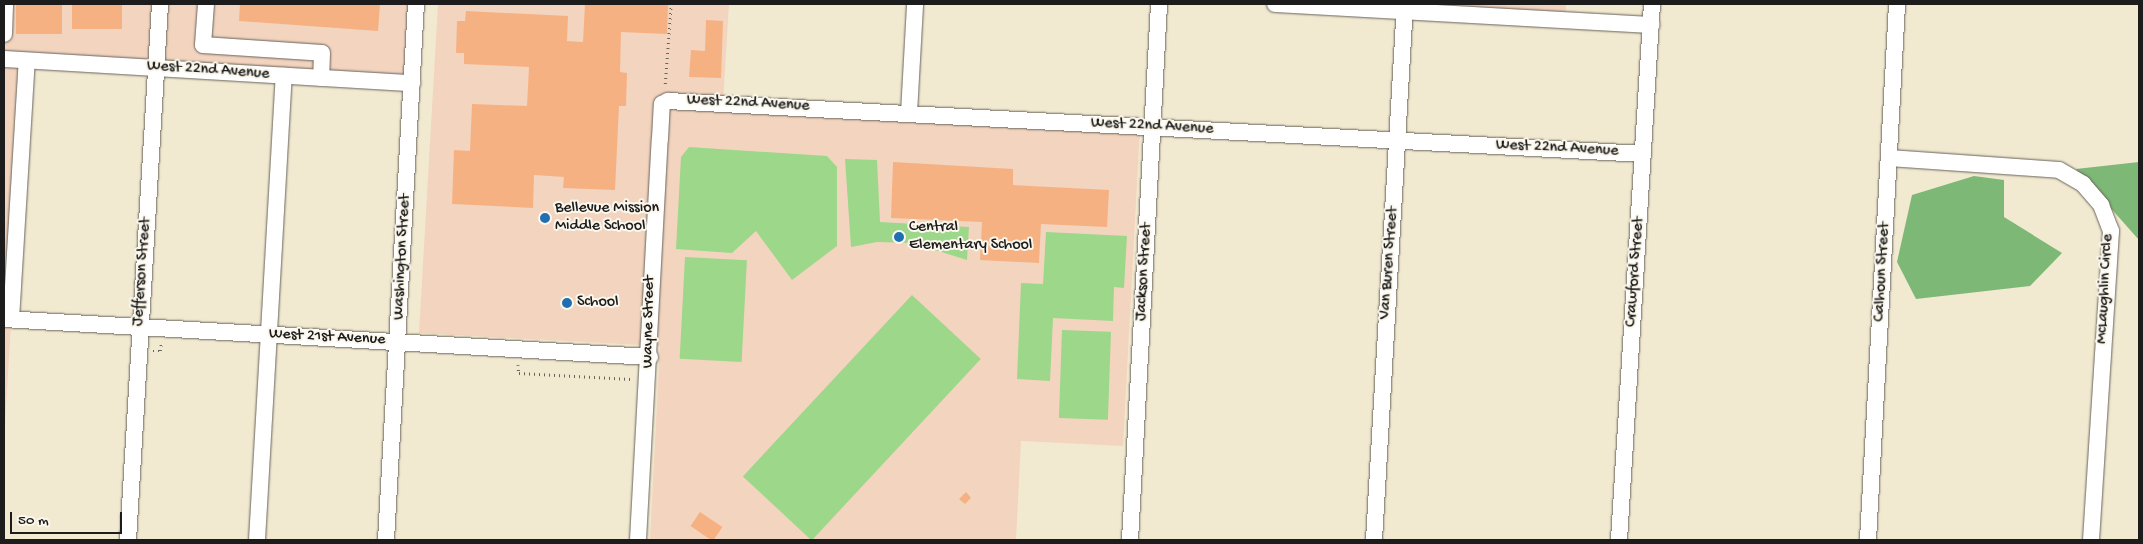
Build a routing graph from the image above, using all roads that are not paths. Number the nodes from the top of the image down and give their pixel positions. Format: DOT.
graph roads {
  1 [pos="5,4"];
  2 [pos="160,4"];
  3 [pos="206,4"];
  4 [pos="416,4"];
  5 [pos="915,4"];
  6 [pos="1159,4"];
  7 [pos="1275,4"];
  8 [pos="1652,4"];
  9 [pos="1897,4"];
  10 [pos="1405,8"];
  11 [pos="1651,24"];
  12 [pos="4,34"];
  13 [pos="221,46"];
  14 [pos="4,59"];
  15 [pos="27,61"];
  16 [pos="156,67"];
  17 [pos="220,72"];
  18 [pos="284,76"];
  19 [pos="321,78"];
  20 [pos="412,83"];
  21 [pos="662,104"];
  22 [pos="909,113"];
  23 [pos="1154,127"];
  24 [pos="1398,140"];
  25 [pos="1643,154"];
  26 [pos="1889,158"];
  27 [pos="7,319"];
  28 [pos="140,326"];
  29 [pos="269,334"];
  30 [pos="398,342"];
  31 [pos="650,357"];
  32 [pos="128,540"];
  33 [pos="256,540"];
  34 [pos="386,540"];
  35 [pos="638,540"];
  36 [pos="1130,540"];
  37 [pos="1374,540"];
  38 [pos="1619,540"];
  39 [pos="1868,540"];
  40 [pos="2091,540"];
  1 -- 12 [label="street"];
  2 -- 16 [label="street, Jefferson Street"];
  3 -- 13 [label="street"];
  4 -- 20 [label="street, Washington Street"];
  5 -- 22 [label="street"];
  6 -- 23 [label="street, Jackson Street"];
  7 -- 10 [label="street"];
  8 -- 11 [label="street, Crawford Street"];
  9 -- 26 [label="street, Calhoun Street"];
  10 -- 11 [label="street"];
  10 -- 24 [label="street, Van Buren Street"];
  11 -- 25 [label="street, Crawford Street"];
  13 -- 17 [label="street"];
  13 -- 19 [label="street"];
  14 -- 15 [label="street, West 22nd Avenue"];
  15 -- 16 [label="street, West 22nd Avenue"];
  15 -- 27 [label="street"];
  16 -- 17 [label="street, West 22nd Avenue"];
  16 -- 28 [label="street, Jefferson Street"];
  17 -- 18 [label="street, West 22nd Avenue"];
  18 -- 19 [label="street, West 22nd Avenue"];
  18 -- 29 [label="street"];
  19 -- 20 [label="street, West 22nd Avenue"];
  20 -- 30 [label="street, Washington Street"];
  21 -- 22 [label="street, West 22nd Avenue"];
  21 -- 31 [label="street, Wayne Street"];
  22 -- 23 [label="street, West 22nd Avenue"];
  23 -- 24 [label="street, West 22nd Avenue"];
  23 -- 36 [label="street, Jackson Street"];
  24 -- 25 [label="street, West 22nd Avenue"];
  24 -- 37 [label="street, Van Buren Street"];
  25 -- 38 [label="street, Crawford Street"];
  26 -- 39 [label="street, Calhoun Street"];
  26 -- 40 [label="street, McLaughlin Circle"];
  27 -- 28 [label="street, West 21st Avenue"];
  28 -- 29 [label="street, West 21st Avenue"];
  28 -- 32 [label="street, Jefferson Street"];
  29 -- 30 [label="street, West 21st Avenue"];
  29 -- 33 [label="street"];
  30 -- 31 [label="street, West 21st Avenue"];
  30 -- 34 [label="street, Washington Street"];
  31 -- 35 [label="street, Wayne Street"];
}
